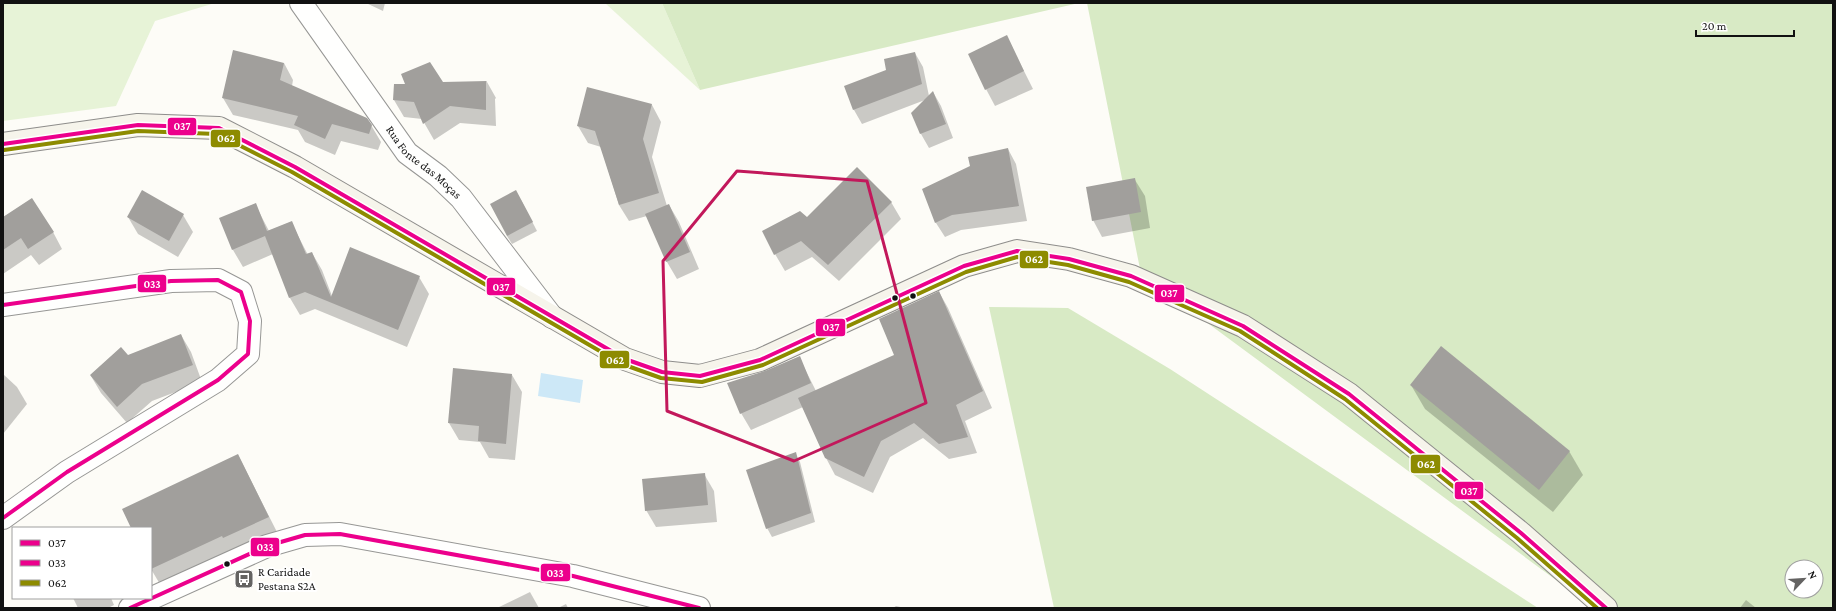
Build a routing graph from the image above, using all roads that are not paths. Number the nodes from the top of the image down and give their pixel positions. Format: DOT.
graph roads {
  1 [pos="301,3"];
  2 [pos="3,144"];
  3 [pos="3,305"];
  4 [pos="552,318"];
  5 [pos="3,518"];
  6 [pos="152,598"];
  7 [pos="150,599"];
  8 [pos="130,608"];
  9 [pos="699,608"];
  10 [pos="1606,608"];
  1 -- 4 [label="street, Rua Fonte das Moças"];
  2 -- 4 [label="street"];
  3 -- 5 [label="street"];
  4 -- 10 [label="street"];
  6 -- 9 [label="street"];
  7 -- 8 [label="street"];
}
